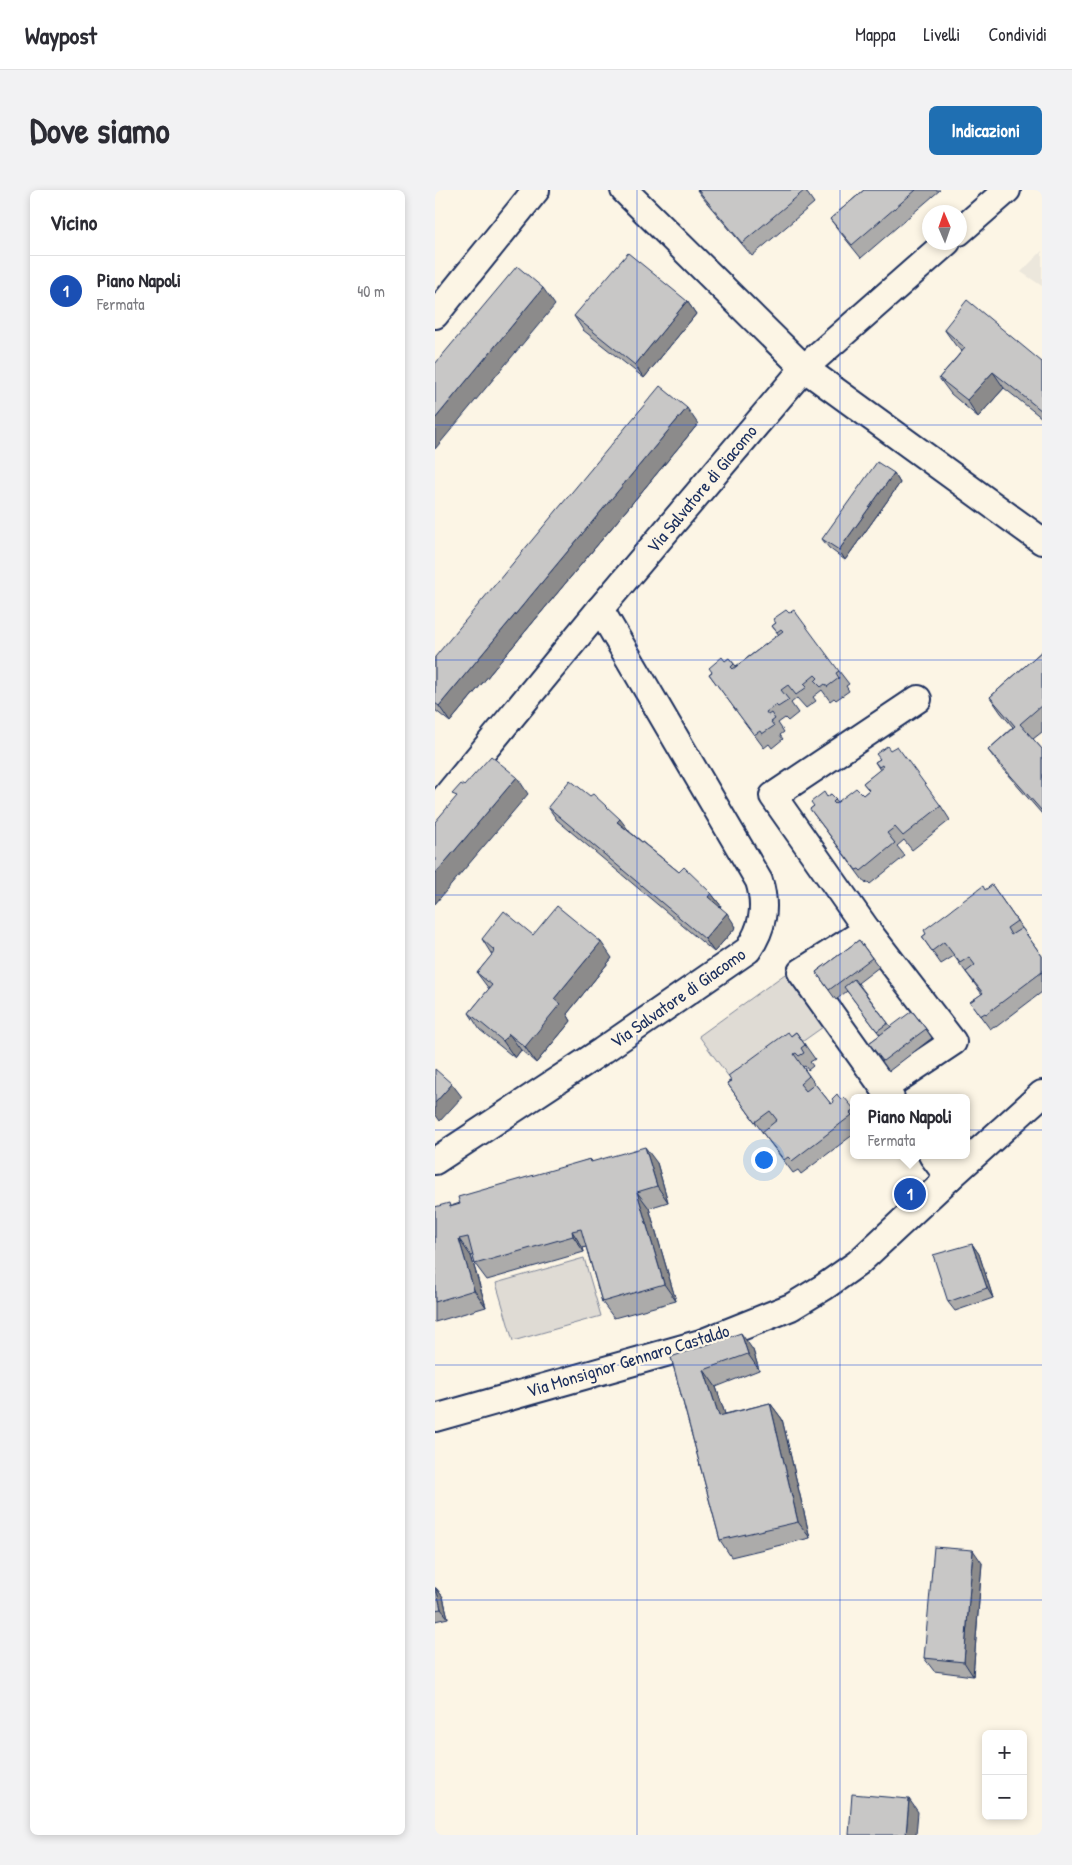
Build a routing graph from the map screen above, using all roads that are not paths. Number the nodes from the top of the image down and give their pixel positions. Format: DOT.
graph roads {
  1 [pos="536,190"];
  2 [pos="624,190"];
  3 [pos="1007,190"];
  4 [pos="967,225"];
  5 [pos="938,250"];
  6 [pos="435,314"];
  7 [pos="804,368"];
  8 [pos="1042,540"];
  9 [pos="600,609"];
  10 [pos="917,699"];
  11 [pos="435,810"];
  12 [pos="867,930"];
  13 [pos="887,1093"];
  14 [pos="1042,1094"];
  15 [pos="935,1159"];
  16 [pos="435,1161"];
  17 [pos="949,1178"];
  18 [pos="435,1418"];
  1 -- 6 [label="street"];
  2 -- 7 [label="street"];
  3 -- 4 [label="street"];
  5 -- 7 [label="street, Via Salvatore di Giacomo"];
  7 -- 8 [label="street"];
  7 -- 9 [label="street, Via Salvatore di Giacomo"];
  9 -- 11 [label="street, Via Salvatore di Giacomo"];
  9 -- 16 [label="street, Via Salvatore di Giacomo"];
  10 -- 12 [label="street"];
  12 -- 13 [label="street"];
  12 -- 13 [label="street"];
  14 -- 17 [label="street, Via Monsignor Gennaro Castaldo"];
  15 -- 17 [label="street"];
  17 -- 18 [label="street, Via Monsignor Gennaro Castaldo"];
}
